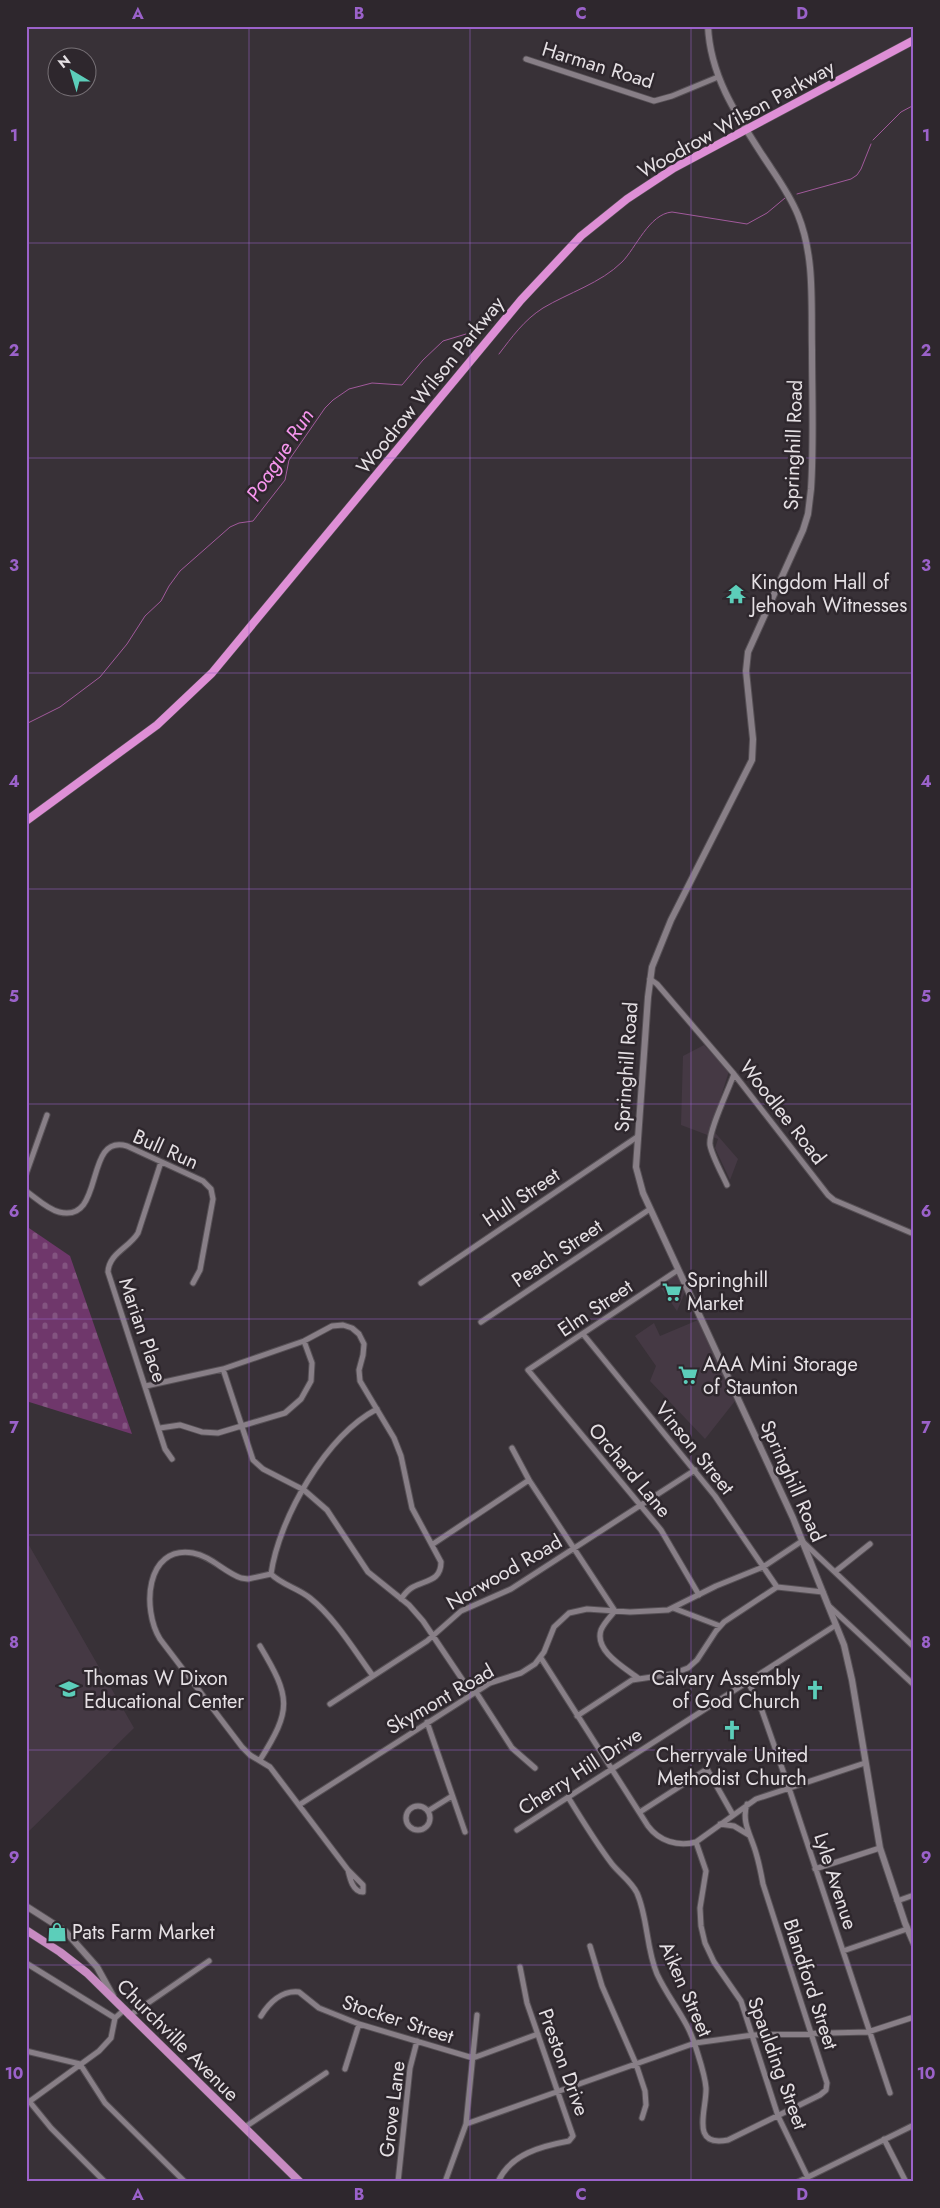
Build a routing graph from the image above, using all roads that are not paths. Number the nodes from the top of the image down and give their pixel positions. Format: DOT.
graph roads {
  1 [pos="708,26"];
  2 [pos="914,40"];
  3 [pos="526,59"];
  4 [pos="718,77"];
  5 [pos="748,129"];
  6 [pos="26,821"];
  7 [pos="650,979"];
  8 [pos="734,1074"];
  9 [pos="47,1115"];
  10 [pos="637,1136"];
  11 [pos="161,1162"];
  12 [pos="26,1174"];
  13 [pos="727,1185"];
  14 [pos="26,1191"];
  15 [pos="650,1209"];
  16 [pos="914,1234"];
  17 [pos="678,1270"];
  18 [pos="193,1283"];
  19 [pos="421,1283"];
  20 [pos="481,1322"];
  21 [pos="583,1334"];
  22 [pos="304,1341"];
  23 [pos="223,1369"];
  24 [pos="528,1370"];
  25 [pos="146,1386"];
  26 [pos="377,1409"];
  27 [pos="242,1427"];
  28 [pos="160,1428"];
  29 [pos="512,1448"];
  30 [pos="172,1459"];
  31 [pos="694,1470"];
  32 [pos="529,1480"];
  33 [pos="304,1490"];
  34 [pos="639,1506"];
  35 [pos="802,1541"];
  36 [pos="433,1544"];
  37 [pos="870,1544"];
  38 [pos="574,1550"];
  39 [pos="764,1567"];
  40 [pos="836,1571"];
  41 [pos="271,1574"];
  42 [pos="777,1587"];
  43 [pos="823,1592"];
  44 [pos="699,1595"];
  45 [pos="400,1599"];
  46 [pos="827,1604"];
  47 [pos="673,1608"];
  48 [pos="615,1611"];
  49 [pos="836,1625"];
  50 [pos="720,1626"];
  51 [pos="433,1636"];
  52 [pos="260,1646"];
  53 [pos="914,1647"];
  54 [pos="541,1658"];
  55 [pos="373,1676"];
  56 [pos="638,1678"];
  57 [pos="748,1682"];
  58 [pos="914,1685"];
  59 [pos="474,1693"];
  60 [pos="330,1704"];
  61 [pos="577,1716"];
  62 [pos="426,1722"];
  63 [pos="260,1760"];
  64 [pos="866,1763"];
  65 [pos="535,1768"];
  66 [pos="611,1769"];
  67 [pos="789,1788"];
  68 [pos="452,1796"];
  69 [pos="568,1797"];
  70 [pos="747,1804"];
  71 [pos="299,1805"];
  72 [pos="428,1811"];
  73 [pos="640,1812"];
  74 [pos="733,1814"];
  75 [pos="720,1824"];
  76 [pos="517,1830"];
  77 [pos="464,1832"];
  78 [pos="749,1835"];
  79 [pos="696,1842"];
  80 [pos="880,1848"];
  81 [pos="816,1869"];
  82 [pos="348,1870"];
  83 [pos="914,1895"];
  84 [pos="897,1901"];
  85 [pos="26,1906"];
  86 [pos="906,1929"];
  87 [pos="26,1930"];
  88 [pos="914,1944"];
  89 [pos="590,1946"];
  90 [pos="843,1951"];
  91 [pos="209,1961"];
  92 [pos="26,1963"];
  93 [pos="94,1965"];
  94 [pos="520,1967"];
  95 [pos="87,1973"];
  96 [pos="114,2000"];
  97 [pos="127,2013"];
  98 [pos="477,2015"];
  99 [pos="261,2016"];
  100 [pos="914,2017"];
  101 [pos="115,2018"];
  102 [pos="359,2024"];
  103 [pos="868,2032"];
  104 [pos="812,2033"];
  105 [pos="538,2034"];
  106 [pos="752,2035"];
  107 [pos="417,2041"];
  108 [pos="694,2043"];
  109 [pos="26,2050"];
  110 [pos="473,2058"];
  111 [pos="80,2064"];
  112 [pos="636,2064"];
  113 [pos="345,2068"];
  114 [pos="326,2073"];
  115 [pos="558,2092"];
  116 [pos="890,2093"];
  117 [pos="27,2102"];
  118 [pos="778,2116"];
  119 [pos="642,2118"];
  120 [pos="466,2124"];
  121 [pos="914,2125"];
  122 [pos="245,2127"];
  123 [pos="884,2139"];
  124 [pos="809,2179"];
  125 [pos="105,2182"];
  126 [pos="186,2182"];
  127 [pos="300,2182"];
  128 [pos="398,2182"];
  129 [pos="445,2182"];
  130 [pos="498,2182"];
  131 [pos="798,2182"];
  132 [pos="906,2182"];
  1 -- 4 [label="street, Springhill Road"];
  2 -- 5 [label="highway, Woodrow Wilson Parkway"];
  3 -- 4 [label="street, Harman Road"];
  4 -- 5 [label="street, Springhill Road"];
  5 -- 6 [label="highway, Woodrow Wilson Parkway"];
  5 -- 7 [label="street, Springhill Road"];
  7 -- 8 [label="street, Woodlee Road"];
  7 -- 10 [label="street, Springhill Road"];
  8 -- 13 [label="street"];
  8 -- 16 [label="street, Woodlee Road"];
  9 -- 12 [label="street"];
  10 -- 15 [label="street, Springhill Road"];
  10 -- 19 [label="street, Hull Street"];
  11 -- 14 [label="street, Bull Run"];
  11 -- 18 [label="street, Bull Run"];
  11 -- 25 [label="street, Marian Place"];
  15 -- 17 [label="street, Springhill Road"];
  15 -- 20 [label="street, Peach Street"];
  17 -- 21 [label="street, Elm Street"];
  17 -- 35 [label="street, Springhill Road"];
  21 -- 24 [label="street, Elm Street"];
  21 -- 31 [label="street, Vinson Street"];
  22 -- 23 [label="street"];
  22 -- 26 [label="street"];
  22 -- 27 [label="street"];
  23 -- 25 [label="street"];
  23 -- 27 [label="street"];
  24 -- 34 [label="street, Orchard Lane"];
  25 -- 28 [label="street, Marian Place"];
  26 -- 33 [label="street"];
  26 -- 36 [label="street"];
  27 -- 28 [label="street"];
  27 -- 33 [label="street"];
  28 -- 30 [label="street, Marian Place"];
  29 -- 32 [label="street"];
  31 -- 34 [label="street, Norwood Road"];
  31 -- 39 [label="street, Vinson Street"];
  32 -- 36 [label="street"];
  32 -- 38 [label="street"];
  33 -- 41 [label="street"];
  33 -- 45 [label="street"];
  34 -- 38 [label="street, Norwood Road"];
  34 -- 44 [label="street, Orchard Lane"];
  35 -- 39 [label="street"];
  35 -- 40 [label="street"];
  35 -- 43 [label="street, Springhill Road"];
  36 -- 45 [label="street"];
  37 -- 40 [label="street"];
  38 -- 48 [label="street"];
  38 -- 51 [label="street, Norwood Road"];
  39 -- 42 [label="street, Vinson Street"];
  39 -- 44 [label="street"];
  40 -- 53 [label="street"];
  41 -- 55 [label="street"];
  41 -- 63 [label="street"];
  42 -- 43 [label="street"];
  42 -- 50 [label="street"];
  43 -- 46 [label="street, Springhill Road"];
  44 -- 47 [label="street"];
  45 -- 51 [label="street"];
  46 -- 49 [label="street, Springhill Road"];
  46 -- 58 [label="street"];
  47 -- 48 [label="street"];
  47 -- 50 [label="street"];
  48 -- 54 [label="street"];
  48 -- 56 [label="street"];
  49 -- 57 [label="street, Cherry Hill Drive"];
  49 -- 64 [label="street, Springhill Road"];
  50 -- 56 [label="street"];
  51 -- 55 [label="street, Norwood Road"];
  51 -- 59 [label="street"];
  52 -- 63 [label="street"];
  54 -- 59 [label="street, Skymont Road"];
  54 -- 61 [label="street"];
  55 -- 60 [label="street, Norwood Road"];
  56 -- 61 [label="street"];
  57 -- 66 [label="street, Cherry Hill Drive"];
  57 -- 67 [label="street, Lyle Avenue"];
  59 -- 62 [label="street, Skymont Road"];
  59 -- 65 [label="street"];
  61 -- 66 [label="street"];
  62 -- 68 [label="street"];
  62 -- 71 [label="street, Skymont Road"];
  63 -- 71 [label="street"];
  64 -- 67 [label="street"];
  64 -- 80 [label="street, Springhill Road"];
  66 -- 69 [label="street, Cherry Hill Drive"];
  66 -- 73 [label="street"];
  67 -- 70 [label="street"];
  67 -- 81 [label="street, Lyle Avenue"];
  68 -- 72 [label="street"];
  68 -- 77 [label="street"];
  69 -- 76 [label="street, Cherry Hill Drive"];
  69 -- 108 [label="street, Aiken Street"];
  70 -- 74 [label="street"];
  70 -- 78 [label="street, Blandford Street"];
  71 -- 82 [label="street"];
  72 -- 72 [label="street"];
  73 -- 74 [label="street"];
  73 -- 79 [label="street"];
  74 -- 75 [label="street"];
  75 -- 78 [label="street"];
  75 -- 79 [label="street"];
  78 -- 104 [label="street, Blandford Street"];
  79 -- 106 [label="street, Spaulding Street"];
  80 -- 81 [label="street"];
  80 -- 84 [label="street, Springhill Road"];
  81 -- 90 [label="street, Lyle Avenue"];
  83 -- 84 [label="street"];
  84 -- 86 [label="street, Springhill Road"];
  85 -- 93 [label="street"];
  86 -- 88 [label="street, Springhill Road"];
  86 -- 90 [label="street"];
  87 -- 95 [label="main road, Churchville Avenue"];
  89 -- 112 [label="street"];
  90 -- 103 [label="street, Lyle Avenue"];
  91 -- 97 [label="street"];
  92 -- 101 [label="street"];
  93 -- 95 [label="street"];
  93 -- 96 [label="street"];
  94 -- 105 [label="street, Preston Drive"];
  95 -- 96 [label="main road, Churchville Avenue"];
  96 -- 97 [label="main road, Churchville Avenue"];
  97 -- 101 [label="street"];
  97 -- 122 [label="main road, Churchville Avenue"];
  98 -- 110 [label="street"];
  99 -- 102 [label="street, Stocker Street"];
  100 -- 103 [label="street"];
  101 -- 111 [label="street"];
  102 -- 107 [label="street, Stocker Street"];
  102 -- 113 [label="street"];
  103 -- 104 [label="street"];
  103 -- 116 [label="street, Lyle Avenue"];
  104 -- 106 [label="street"];
  104 -- 118 [label="street, Blandford Street"];
  105 -- 110 [label="street, Stocker Street"];
  105 -- 115 [label="street, Preston Drive"];
  106 -- 108 [label="street"];
  106 -- 118 [label="street, Spaulding Street"];
  107 -- 110 [label="street, Stocker Street"];
  107 -- 128 [label="street, Grove Lane"];
  108 -- 112 [label="street"];
  108 -- 118 [label="street, Aiken Street"];
  109 -- 111 [label="street"];
  110 -- 120 [label="street"];
  111 -- 117 [label="street"];
  111 -- 126 [label="street"];
  112 -- 115 [label="street"];
  112 -- 119 [label="street"];
  114 -- 122 [label="street"];
  115 -- 120 [label="street"];
  115 -- 130 [label="street, Preston Drive"];
  117 -- 125 [label="street"];
  118 -- 124 [label="street, Spaulding Street"];
  120 -- 129 [label="street"];
  121 -- 123 [label="street"];
  122 -- 127 [label="main road, Churchville Avenue"];
  123 -- 124 [label="street"];
  123 -- 132 [label="street"];
  124 -- 131 [label="street"];
}
